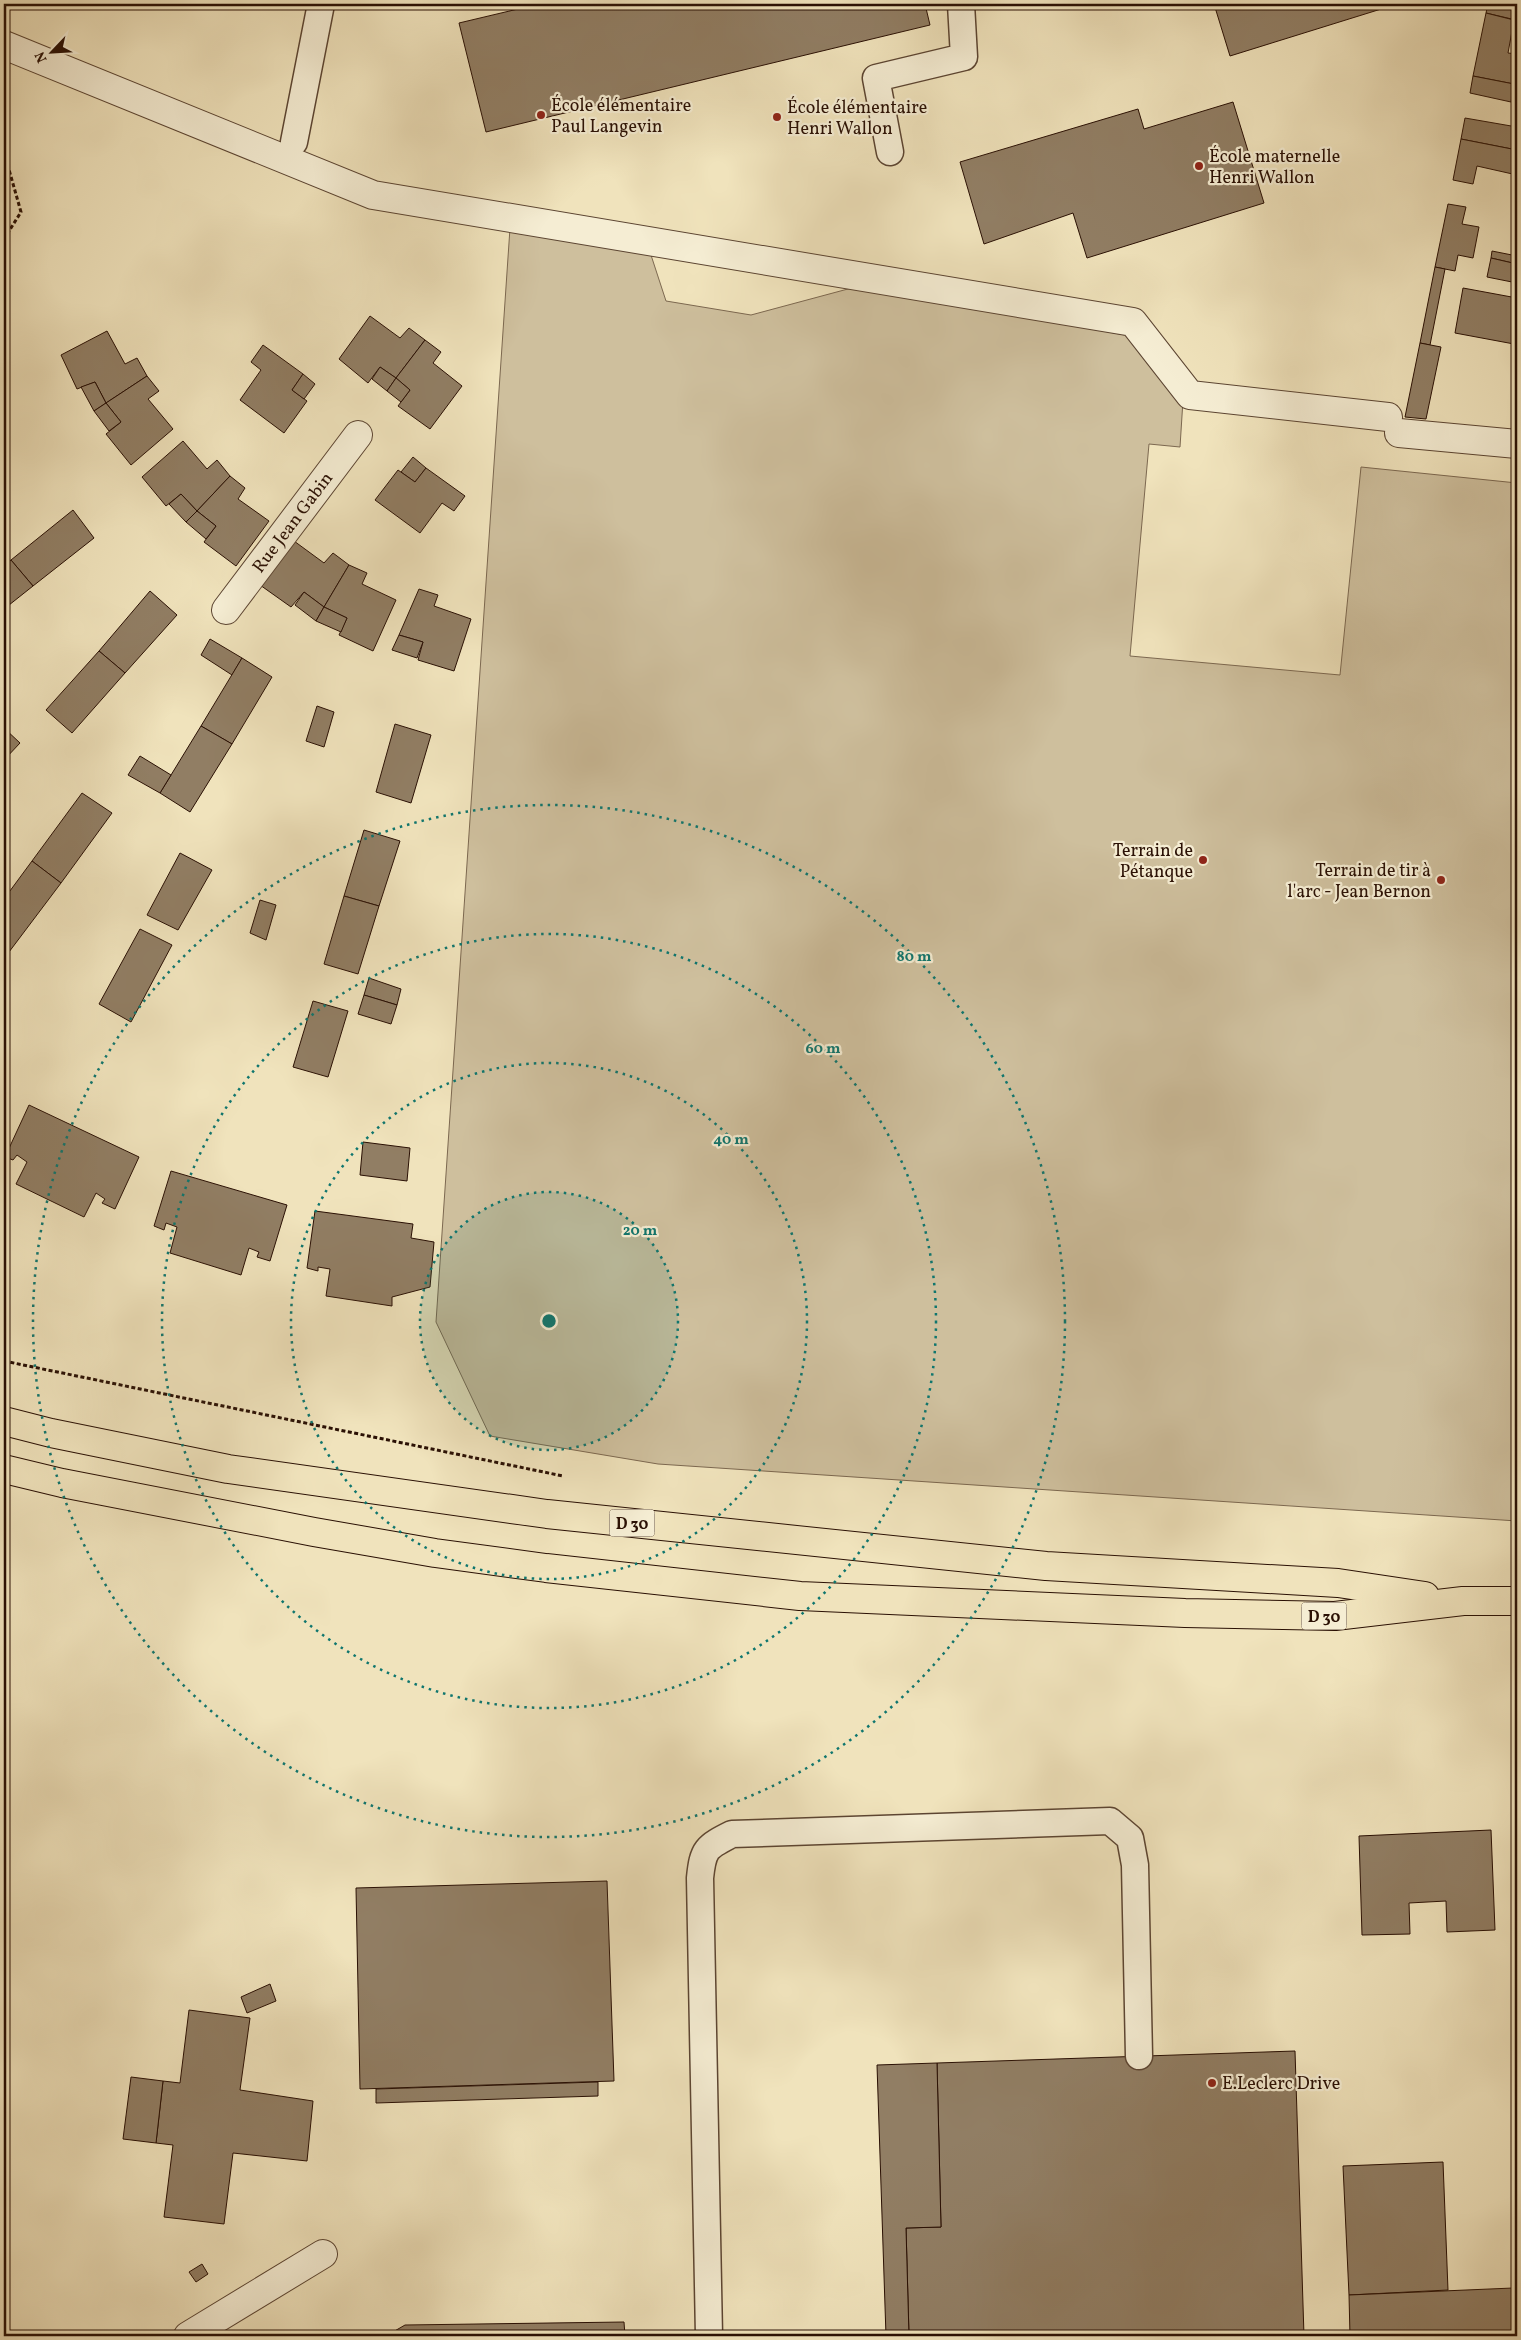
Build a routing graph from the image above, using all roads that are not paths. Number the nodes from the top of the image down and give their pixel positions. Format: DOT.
graph roads {
  1 [pos="322,4"];
  2 [pos="961,4"];
  3 [pos="4,45"];
  4 [pos="294,142"];
  5 [pos="890,152"];
  6 [pos="358,435"];
  7 [pos="1517,444"];
  8 [pos="226,610"];
  9 [pos="4,1421"];
  10 [pos="4,1469"];
  11 [pos="1463,1601"];
  12 [pos="1517,1601"];
  13 [pos="1139,2056"];
  14 [pos="323,2254"];
  15 [pos="188,2336"];
  16 [pos="709,2336"];
  1 -- 4 [label="lane"];
  2 -- 5 [label="lane"];
  3 -- 7 [label="street"];
  6 -- 8 [label="street, Rue Jean Gabin"];
  9 -- 11 [label="main road, D 30"];
  10 -- 11 [label="main road, D 30"];
  11 -- 12 [label="main road, D 30"];
  13 -- 16 [label="lane"];
  14 -- 15 [label="street"];
}
